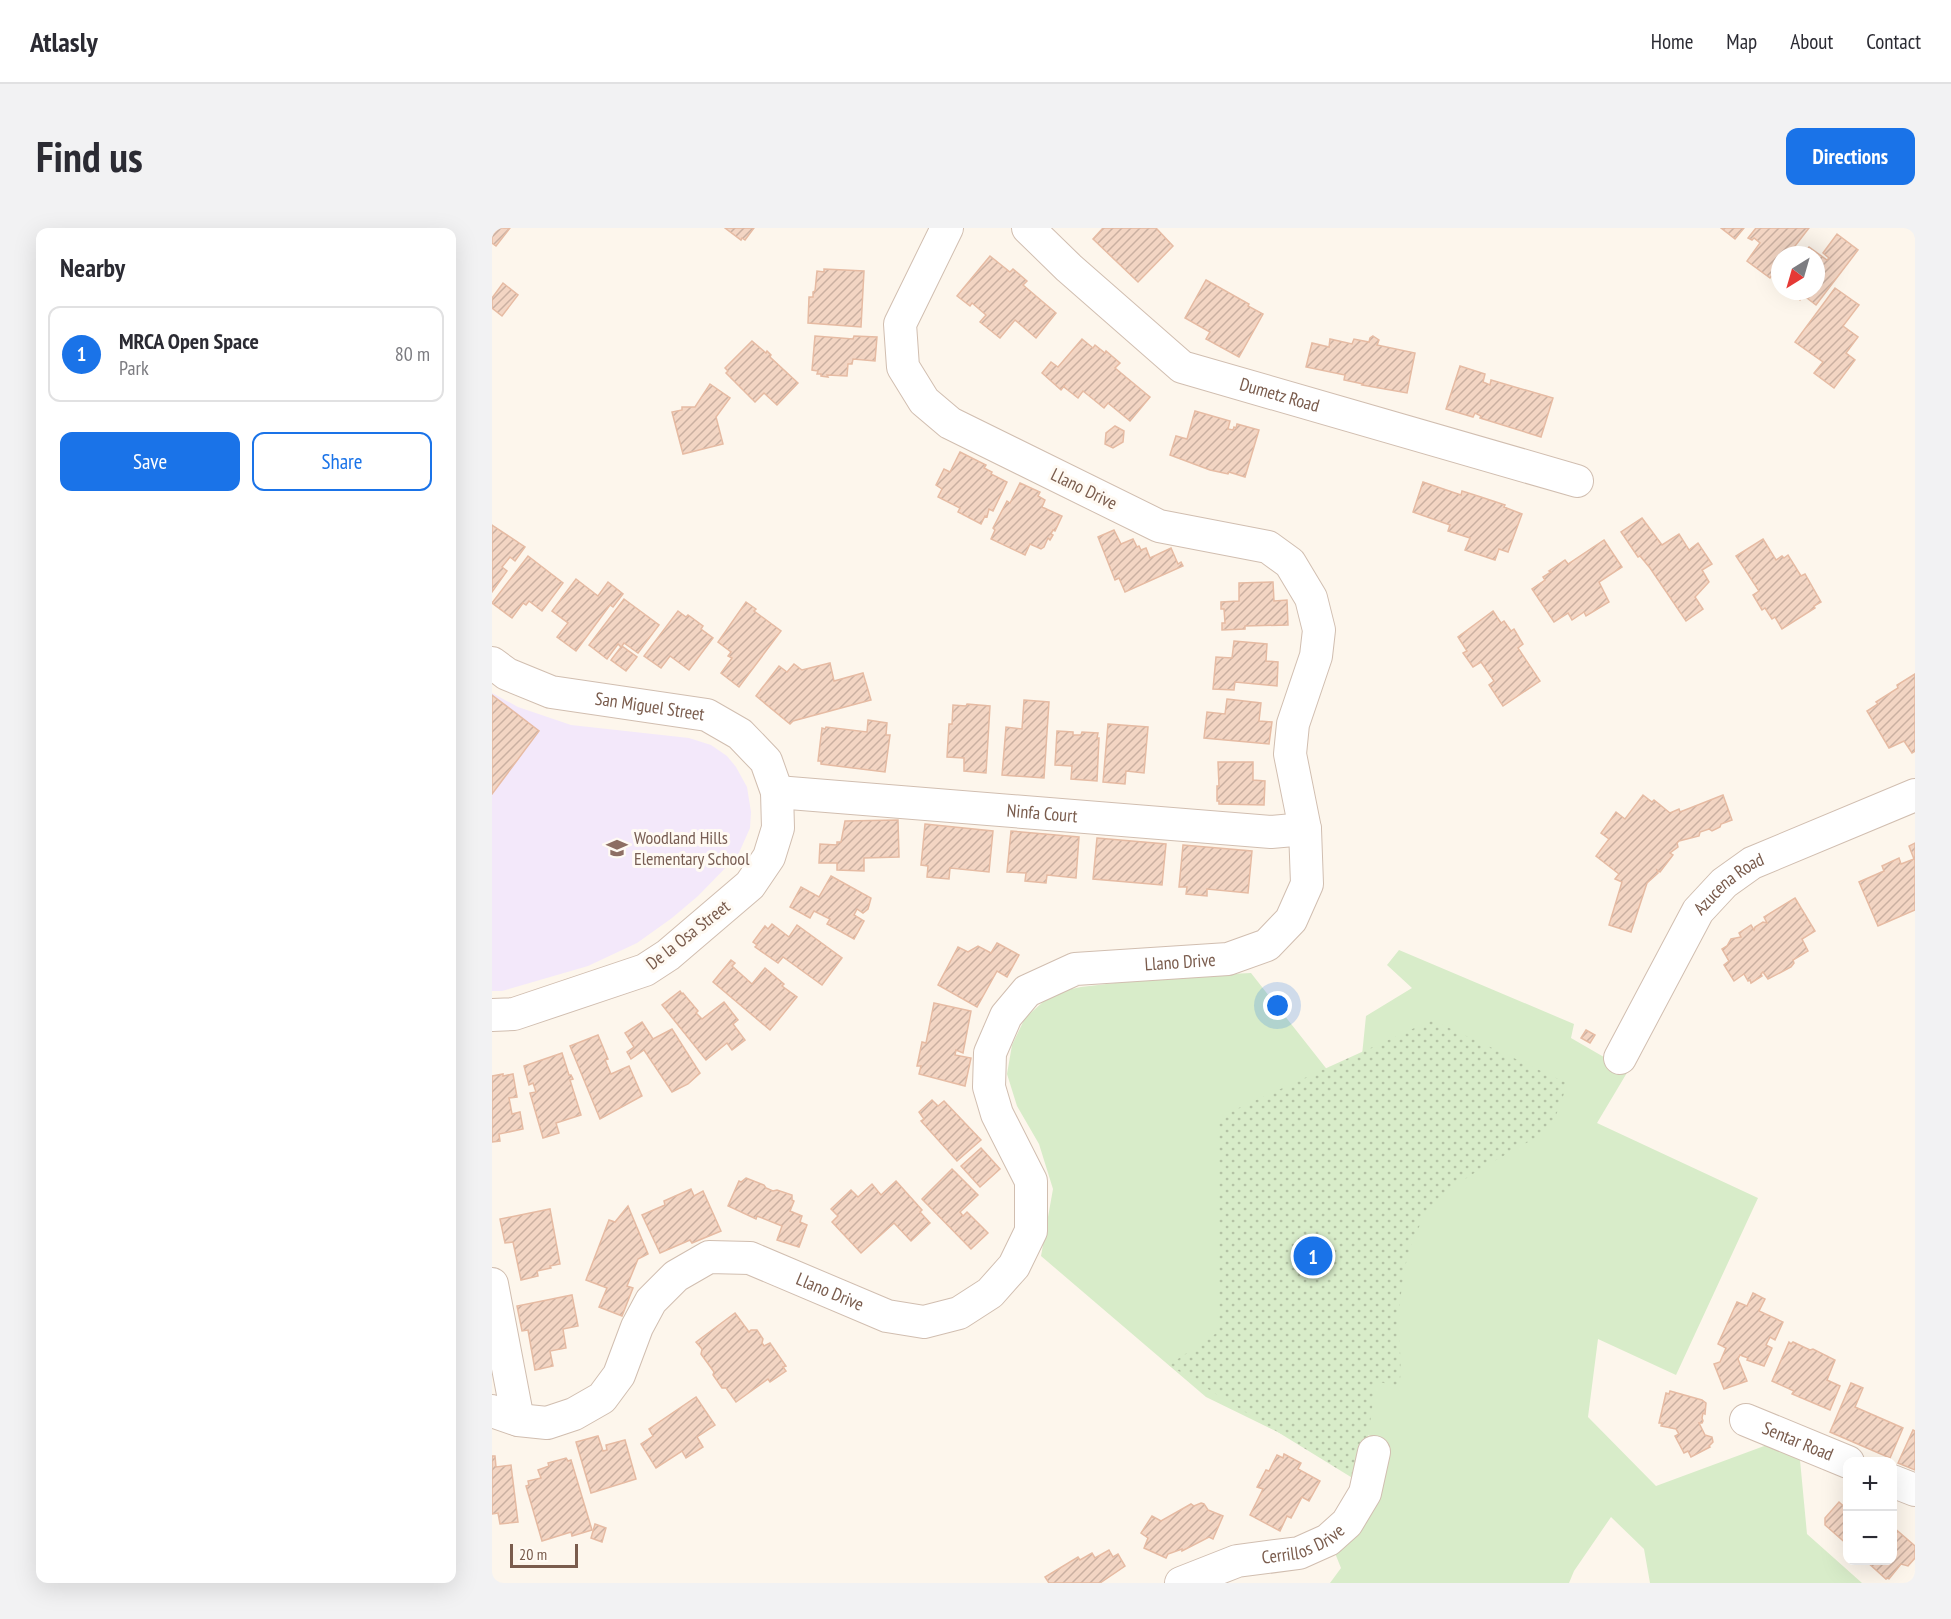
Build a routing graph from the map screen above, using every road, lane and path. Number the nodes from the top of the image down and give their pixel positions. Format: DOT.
graph roads {
  1 [pos="948,228"];
  2 [pos="1028,228"];
  3 [pos="1577,481"];
  4 [pos="492,663"];
  5 [pos="777,792"];
  6 [pos="1915,795"];
  7 [pos="1305,829"];
  8 [pos="492,1015"];
  9 [pos="1620,1058"];
  10 [pos="492,1284"];
  11 [pos="505,1416"];
  12 [pos="1746,1420"];
  13 [pos="1374,1452"];
  14 [pos="1843,1460"];
  15 [pos="1897,1482"];
  16 [pos="1915,1490"];
  17 [pos="1181,1583"];
  1 -- 7 [label="street, Llano Drive"];
  2 -- 3 [label="street, Dumetz Road"];
  4 -- 5 [label="street, San Miguel Street"];
  5 -- 7 [label="street, Ninfa Court"];
  5 -- 8 [label="street, De la Osa Street"];
  6 -- 9 [label="street, Azucena Road"];
  7 -- 11 [label="street, Llano Drive"];
  10 -- 11 [label="street"];
  12 -- 14 [label="street, Sentar Road"];
  13 -- 17 [label="street, Cerrillos Drive"];
  15 -- 16 [label="street"];
}
